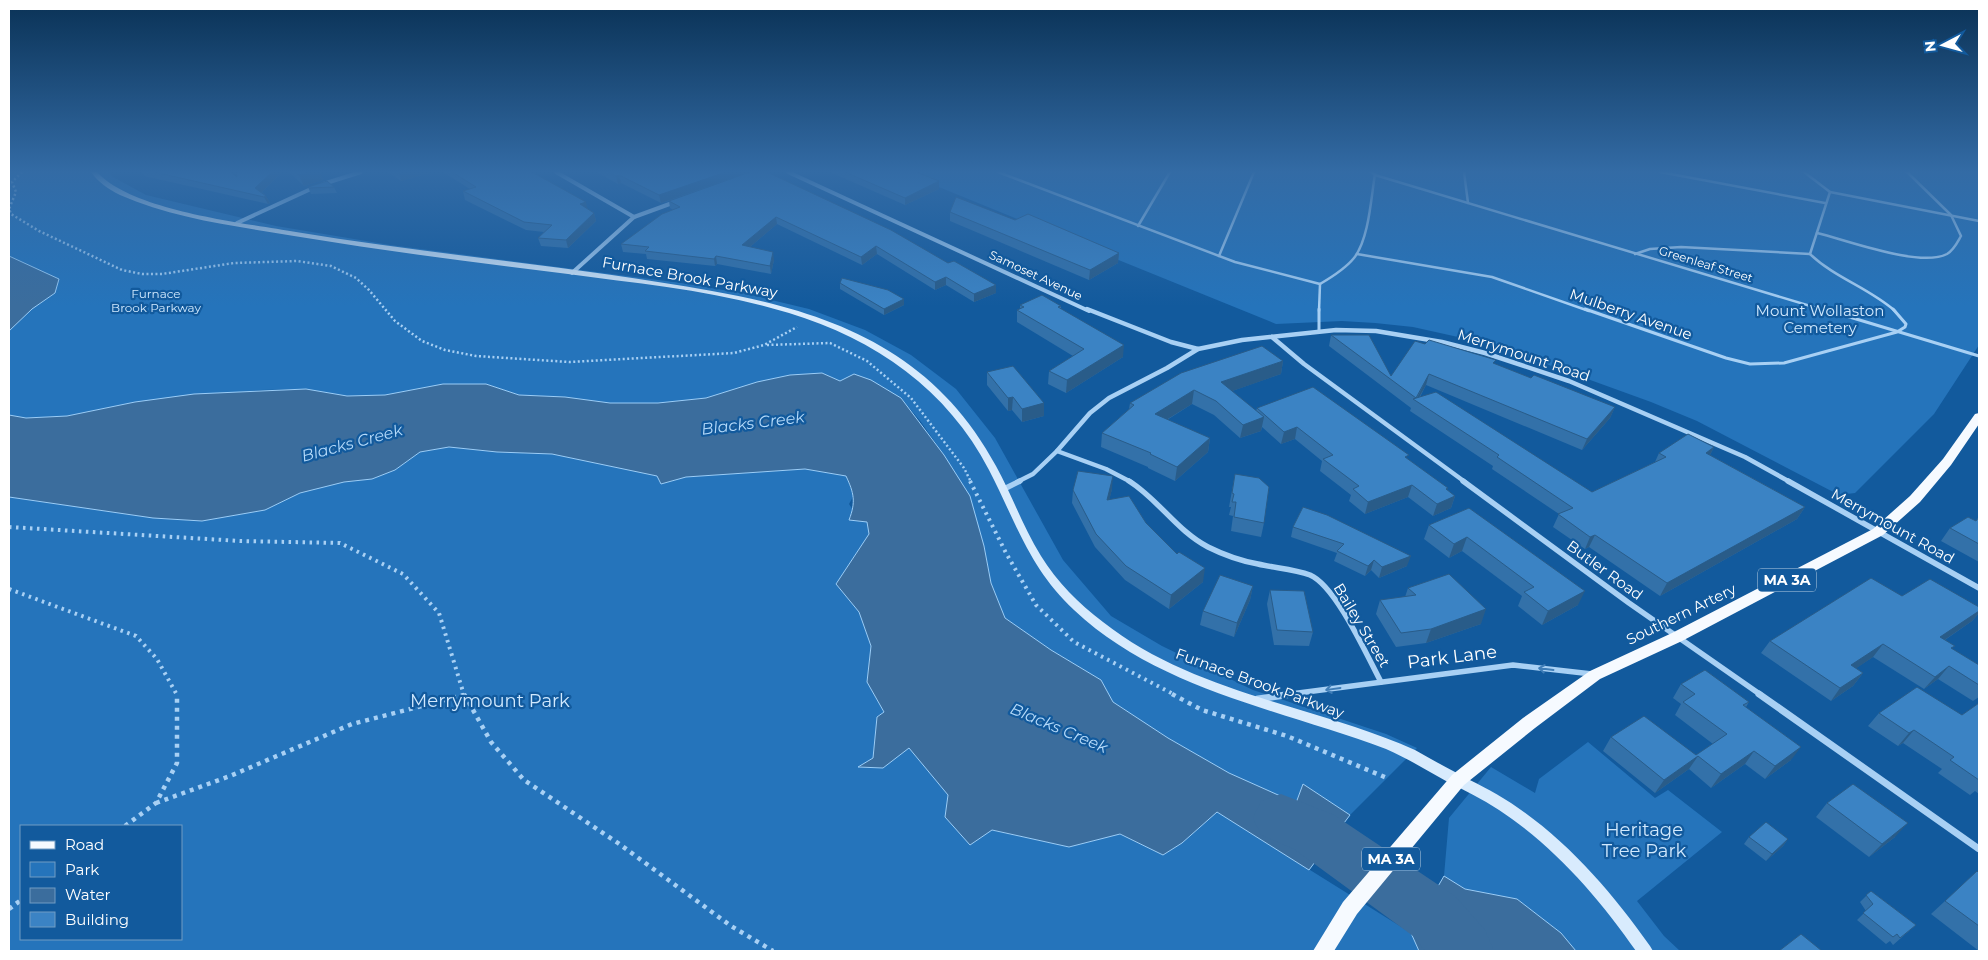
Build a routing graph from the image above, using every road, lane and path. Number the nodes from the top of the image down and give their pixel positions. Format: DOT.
graph roads {
  1 [pos="16,217"];
  2 [pos="207,217"];
  3 [pos="250,217"];
  4 [pos="634,217"];
  5 [pos="885,217"];
  6 [pos="1114,217"];
  7 [pos="1143,217"];
  8 [pos="1235,217"];
  9 [pos="1368,217"];
  10 [pos="1513,217"];
  11 [pos="1821,217"];
  12 [pos="1952,217"];
  13 [pos="1959,217"];
  14 [pos="1979,221"];
  15 [pos="237,223"];
  16 [pos="1138,226"];
  17 [pos="1817,233"];
  18 [pos="1357,254"];
  19 [pos="1635,254"];
  20 [pos="1810,254"];
  21 [pos="1218,256"];
  22 [pos="572,273"];
  23 [pos="1320,284"];
  24 [pos="813,317"];
  25 [pos="1320,331"];
  26 [pos="1897,332"];
  27 [pos="1272,337"];
  28 [pos="1198,349"];
  29 [pos="1979,356"];
  30 [pos="1979,416"];
  31 [pos="1057,451"];
  32 [pos="1004,489"];
  33 [pos="9,528"];
  34 [pos="1878,532"];
  35 [pos="1979,588"];
  36 [pos="9,589"];
  37 [pos="1677,637"];
  38 [pos="1595,674"];
  39 [pos="1381,682"];
  40 [pos="464,694"];
  41 [pos="1255,700"];
  42 [pos="1458,780"];
  43 [pos="156,804"];
  44 [pos="126,825"];
  45 [pos="1979,849"];
  46 [pos="20,901"];
  47 [pos="9,909"];
  48 [pos="773,951"];
  49 [pos="1323,951"];
  50 [pos="1645,951"];
  1 -- 24 [label="path"];
  2 -- 15 [label="main road, Furnace Brook Parkway"];
  3 -- 15 [label="street"];
  4 -- 22 [label="street"];
  5 -- 28 [label="street, Samoset Avenue"];
  6 -- 16 [label="lane"];
  7 -- 16 [label="lane"];
  8 -- 21 [label="lane"];
  9 -- 18 [label="lane"];
  10 -- 19 [label="lane, Greenleaf Street"];
  11 -- 17 [label="lane"];
  12 -- 17 [label="lane"];
  13 -- 14 [label="lane"];
  15 -- 22 [label="main road, Furnace Brook Parkway"];
  16 -- 21 [label="lane"];
  17 -- 20 [label="lane"];
  18 -- 23 [label="lane"];
  18 -- 26 [label="lane, Mulberry Avenue"];
  19 -- 20 [label="lane"];
  19 -- 26 [label="lane, Greenleaf Street"];
  20 -- 26 [label="lane"];
  21 -- 23 [label="lane"];
  22 -- 24 [label="main road, Furnace Brook Parkway"];
  23 -- 25 [label="lane"];
  24 -- 32 [label="main road, Furnace Brook Parkway"];
  25 -- 27 [label="street, Merrymount Road"];
  25 -- 34 [label="street, Merrymount Road"];
  26 -- 29 [label="lane, Greenleaf Street"];
  27 -- 28 [label="street, Merrymount Road"];
  27 -- 37 [label="street, Butler Road"];
  28 -- 31 [label="street, Merrymount Road"];
  30 -- 34 [label="main road, Southern Artery / MA 3A"];
  31 -- 32 [label="street, Merrymount Road"];
  31 -- 39 [label="street, Bailey Street"];
  32 -- 41 [label="main road, Furnace Brook Parkway"];
  33 -- 40 [label="path"];
  34 -- 35 [label="street, Merrymount Road"];
  34 -- 37 [label="main road, Southern Artery / MA 3A"];
  36 -- 43 [label="path"];
  37 -- 38 [label="main road, Southern Artery / MA 3A"];
  37 -- 45 [label="street, Butler Road"];
  38 -- 39 [label="street, Park Lane, one-way"];
  38 -- 42 [label="main road, Southern Artery / MA 3A"];
  39 -- 41 [label="street, Park Lane, one-way"];
  40 -- 43 [label="path"];
  40 -- 48 [label="path"];
  41 -- 42 [label="main road, Furnace Brook Parkway"];
  42 -- 49 [label="main road, MA 3A"];
  42 -- 50 [label="main road, Furnace Brook Parkway"];
  43 -- 44 [label="path"];
  46 -- 47 [label="path"];
}
